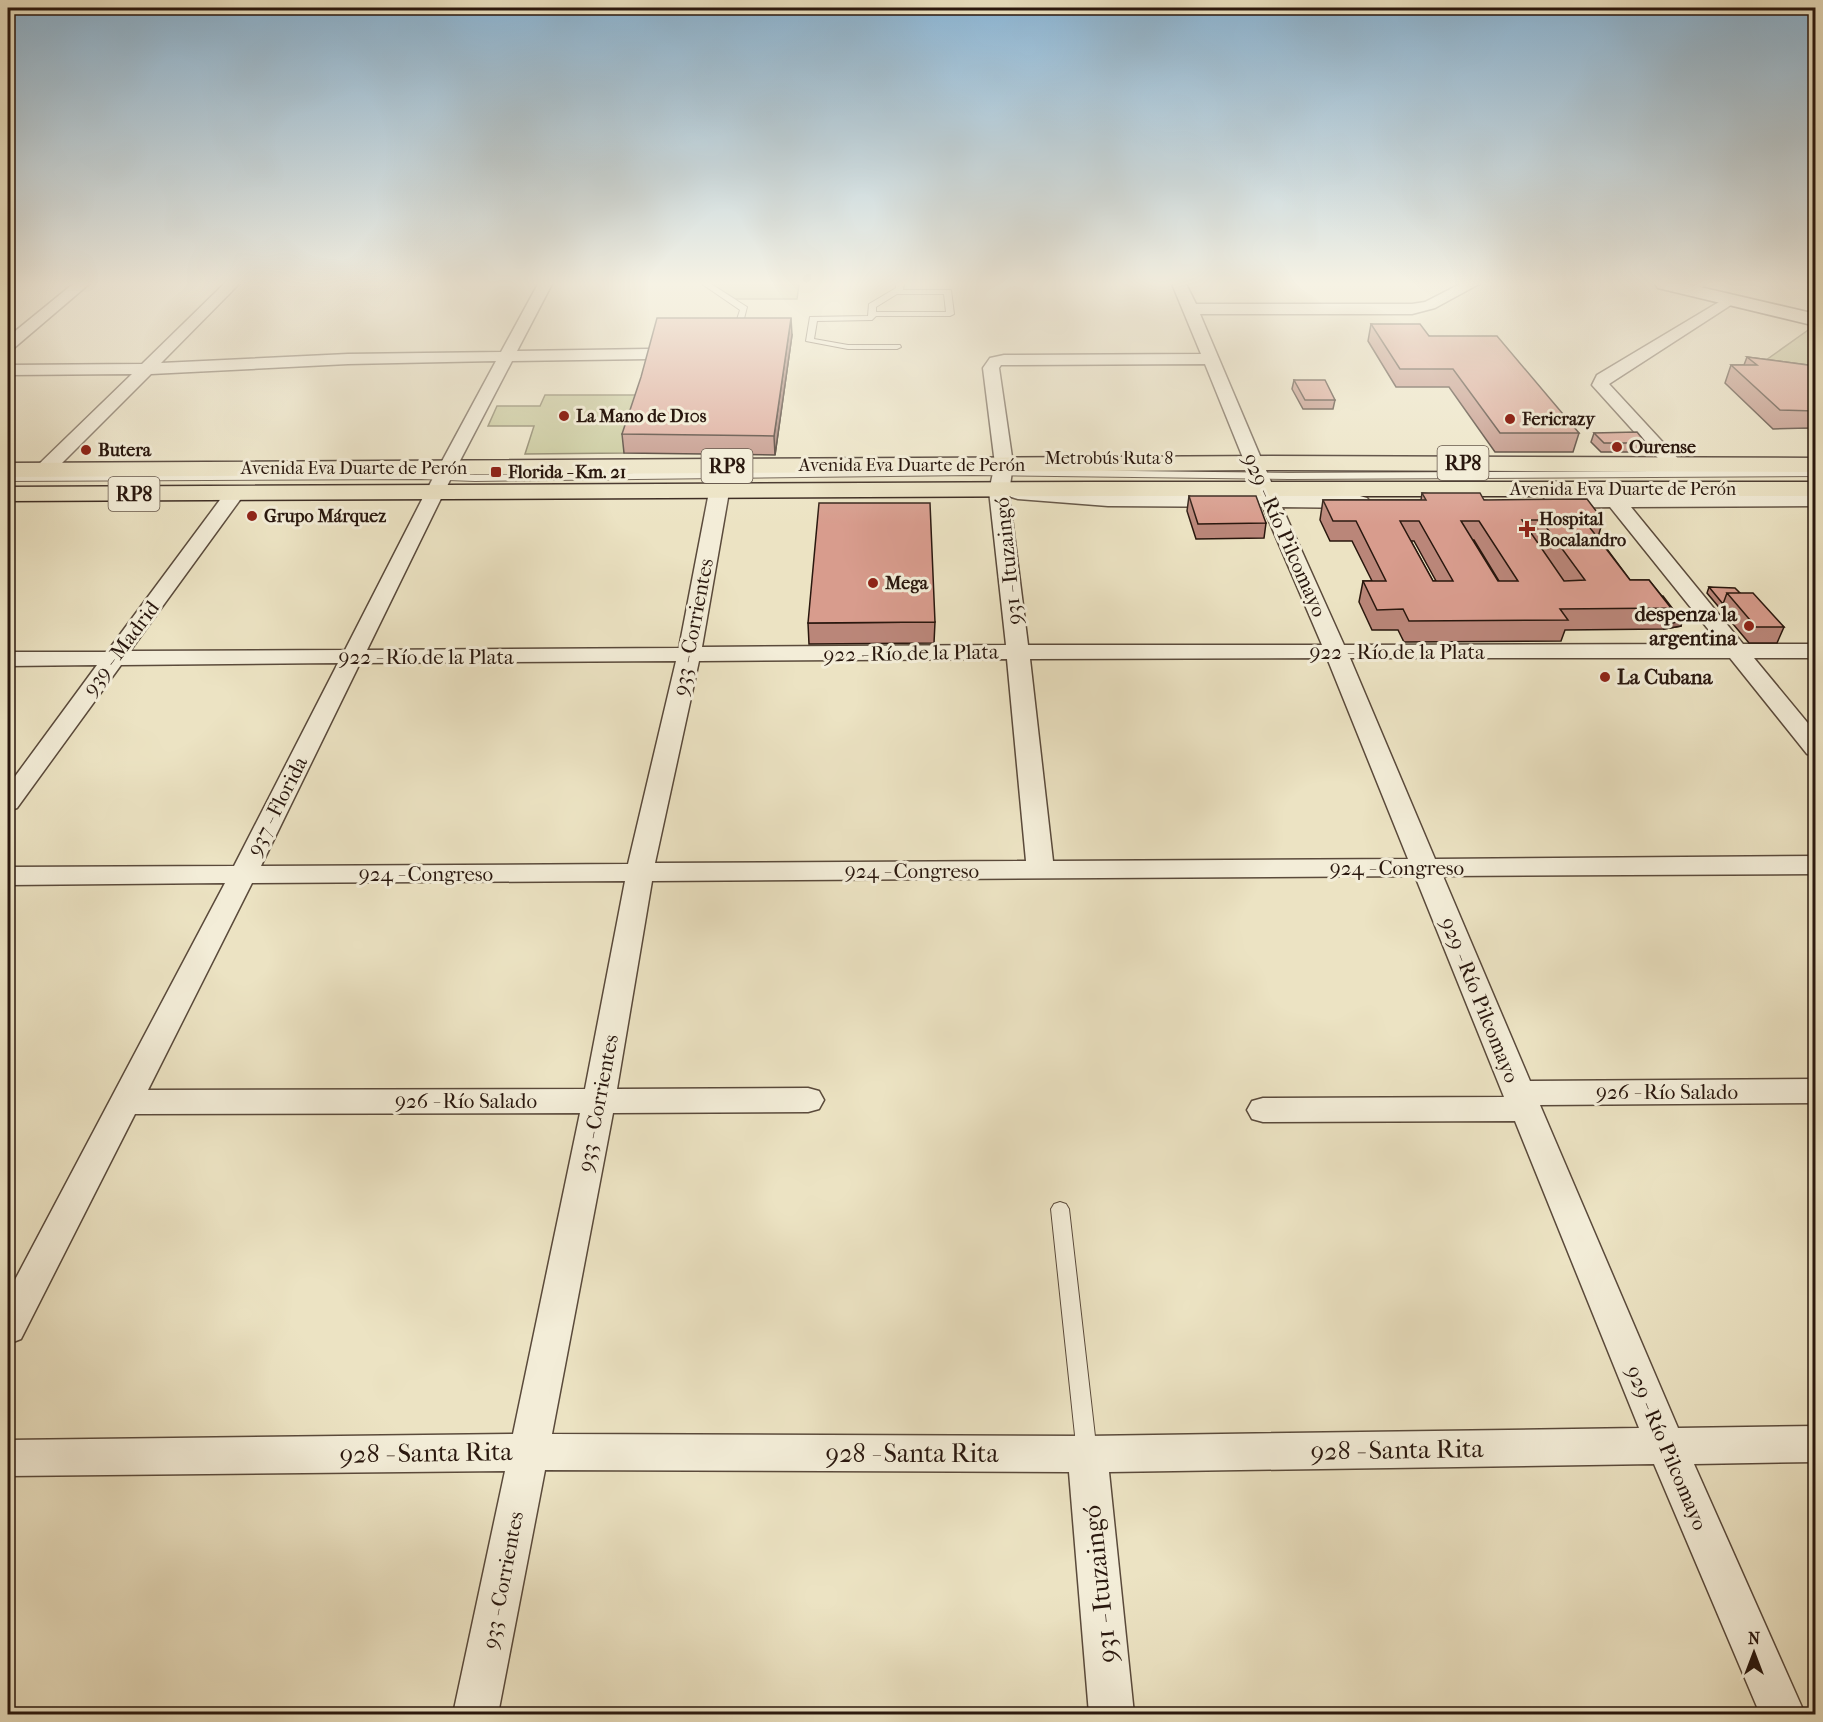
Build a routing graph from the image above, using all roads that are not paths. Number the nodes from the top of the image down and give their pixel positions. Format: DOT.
graph roads {
  1 [pos="152,364"];
  2 [pos="247,364"];
  3 [pos="504,364"];
  4 [pos="994,364"];
  5 [pos="1213,364"];
  6 [pos="1627,364"];
  7 [pos="8,369"];
  8 [pos="147,369"];
  9 [pos="1673,463"];
  10 [pos="1131,464"];
  11 [pos="1815,465"];
  12 [pos="1094,469"];
  13 [pos="8,470"];
  14 [pos="45,470"];
  15 [pos="1815,473"];
  16 [pos="1207,474"];
  17 [pos="1002,476"];
  18 [pos="8,478"];
  19 [pos="442,480"];
  20 [pos="1815,481"];
  21 [pos="1261,482"];
  22 [pos="8,485"];
  23 [pos="1815,489"];
  24 [pos="719,492"];
  25 [pos="235,493"];
  26 [pos="8,494"];
  27 [pos="1612,496"];
  28 [pos="1815,500"];
  29 [pos="1736,651"];
  30 [pos="1815,651"];
  31 [pos="1018,652"];
  32 [pos="1336,652"];
  33 [pos="690,656"];
  34 [pos="352,657"];
  35 [pos="8,659"];
  36 [pos="112,659"];
  37 [pos="1815,749"];
  38 [pos="8,803"];
  39 [pos="1815,864"];
  40 [pos="1425,868"];
  41 [pos="1040,870"];
  42 [pos="640,872"];
  43 [pos="243,875"];
  44 [pos="8,876"];
  45 [pos="1815,1091"];
  46 [pos="808,1100"];
  47 [pos="599,1101"];
  48 [pos="1522,1101"];
  49 [pos="125,1102"];
  50 [pos="1263,1110"];
  51 [pos="1060,1209"];
  52 [pos="8,1328"];
  53 [pos="1815,1444"];
  54 [pos="1666,1446"];
  55 [pos="529,1452"];
  56 [pos="1087,1454"];
  57 [pos="8,1458"];
  58 [pos="476,1714"];
  59 [pos="1112,1714"];
  60 [pos="1783,1714"];
  1 -- 8 [label="street"];
  2 -- 8 [label="street"];
  3 -- 19 [label="street, 937 - Florida"];
  4 -- 17 [label="street, 931 - Ituzaingó"];
  5 -- 21 [label="street, 929 - Río Pilcomayo"];
  6 -- 9 [label="street"];
  7 -- 8 [label="street"];
  8 -- 14 [label="street"];
  9 -- 11 [label="main road, Avenida Eva Duarte de Perón / RP8"];
  9 -- 21 [label="main road, Avenida Eva Duarte de Perón / RP8"];
  10 -- 12 [label="main road"];
  10 -- 17 [label="main road, Avenida Eva Duarte de Perón / RP8"];
  10 -- 21 [label="main road, Avenida Eva Duarte de Perón / RP8"];
  12 -- 16 [label="lane"];
  12 -- 17 [label="main road"];
  13 -- 14 [label="main road, Avenida Eva Duarte de Perón / RP8"];
  14 -- 19 [label="main road, Avenida Eva Duarte de Perón / RP8"];
  15 -- 21 [label="lane, Metrobús Ruta 8"];
  16 -- 17 [label="lane, Metrobús Ruta 8"];
  16 -- 21 [label="lane, Metrobús Ruta 8"];
  17 -- 19 [label="main road, Avenida Eva Duarte de Perón / RP8"];
  17 -- 21 [label="main road, Avenida Eva Duarte de Perón / RP8"];
  17 -- 24 [label="main road, Avenida Eva Duarte de Perón / RP8"];
  17 -- 31 [label="street, 931 - Ituzaingó"];
  18 -- 19 [label="lane"];
  19 -- 22 [label="lane"];
  19 -- 24 [label="main road, Avenida Eva Duarte de Perón / RP8"];
  19 -- 25 [label="main road, Avenida Eva Duarte de Perón / RP8"];
  19 -- 34 [label="street, 937 - Florida"];
  20 -- 21 [label="lane, Metrobús Ruta 8"];
  21 -- 27 [label="main road, Avenida Eva Duarte de Perón / RP8"];
  21 -- 32 [label="street, 929 - Río Pilcomayo"];
  23 -- 27 [label="main road, Avenida Eva Duarte de Perón / RP8"];
  24 -- 33 [label="street, 933 - Corrientes"];
  25 -- 26 [label="main road, Avenida Eva Duarte de Perón / RP8"];
  25 -- 36 [label="street, 939 - Madrid"];
  27 -- 28 [label="street, Avenida Eva Duarte de Perón"];
  27 -- 29 [label="street"];
  29 -- 30 [label="street, 922 - Río de la Plata"];
  29 -- 32 [label="street, 922 - Río de la Plata"];
  29 -- 37 [label="street"];
  31 -- 32 [label="street, 922 - Río de la Plata"];
  31 -- 33 [label="street, 922 - Río de la Plata"];
  31 -- 41 [label="street, 931 - Ituzaingó"];
  32 -- 40 [label="street, 929 - Río Pilcomayo"];
  33 -- 34 [label="street, 922 - Río de la Plata"];
  33 -- 42 [label="street, 933 - Corrientes"];
  34 -- 36 [label="street, 922 - Río de la Plata"];
  34 -- 43 [label="street, 937 - Florida"];
  35 -- 36 [label="street, 922 - Río de la Plata"];
  36 -- 38 [label="street, 939 - Madrid"];
  39 -- 40 [label="street, 924 - Congreso"];
  40 -- 41 [label="street, 924 - Congreso"];
  40 -- 48 [label="street, 929 - Río Pilcomayo"];
  41 -- 42 [label="street, 924 - Congreso"];
  42 -- 43 [label="street, 924 - Congreso"];
  42 -- 47 [label="street, 933 - Corrientes"];
  43 -- 44 [label="street, 924 - Congreso"];
  43 -- 49 [label="street, 937 - Florida"];
  45 -- 48 [label="street, 926 - Río Salado"];
  46 -- 47 [label="street, 926 - Río Salado"];
  47 -- 49 [label="street, 926 - Río Salado"];
  47 -- 55 [label="street, 933 - Corrientes"];
  48 -- 50 [label="street, 926 - Río Salado"];
  48 -- 54 [label="street, 929 - Río Pilcomayo"];
  49 -- 52 [label="street, 937 - Florida"];
  51 -- 56 [label="lane"];
  53 -- 54 [label="street, 928 - Santa Rita"];
  54 -- 56 [label="street, 928 - Santa Rita"];
  54 -- 60 [label="street, 929 - Río Pilcomayo"];
  55 -- 56 [label="street, 928 - Santa Rita"];
  55 -- 57 [label="street, 928 - Santa Rita"];
  55 -- 58 [label="street, 933 - Corrientes"];
  56 -- 59 [label="street, 931 - Ituzaingó"];
}
